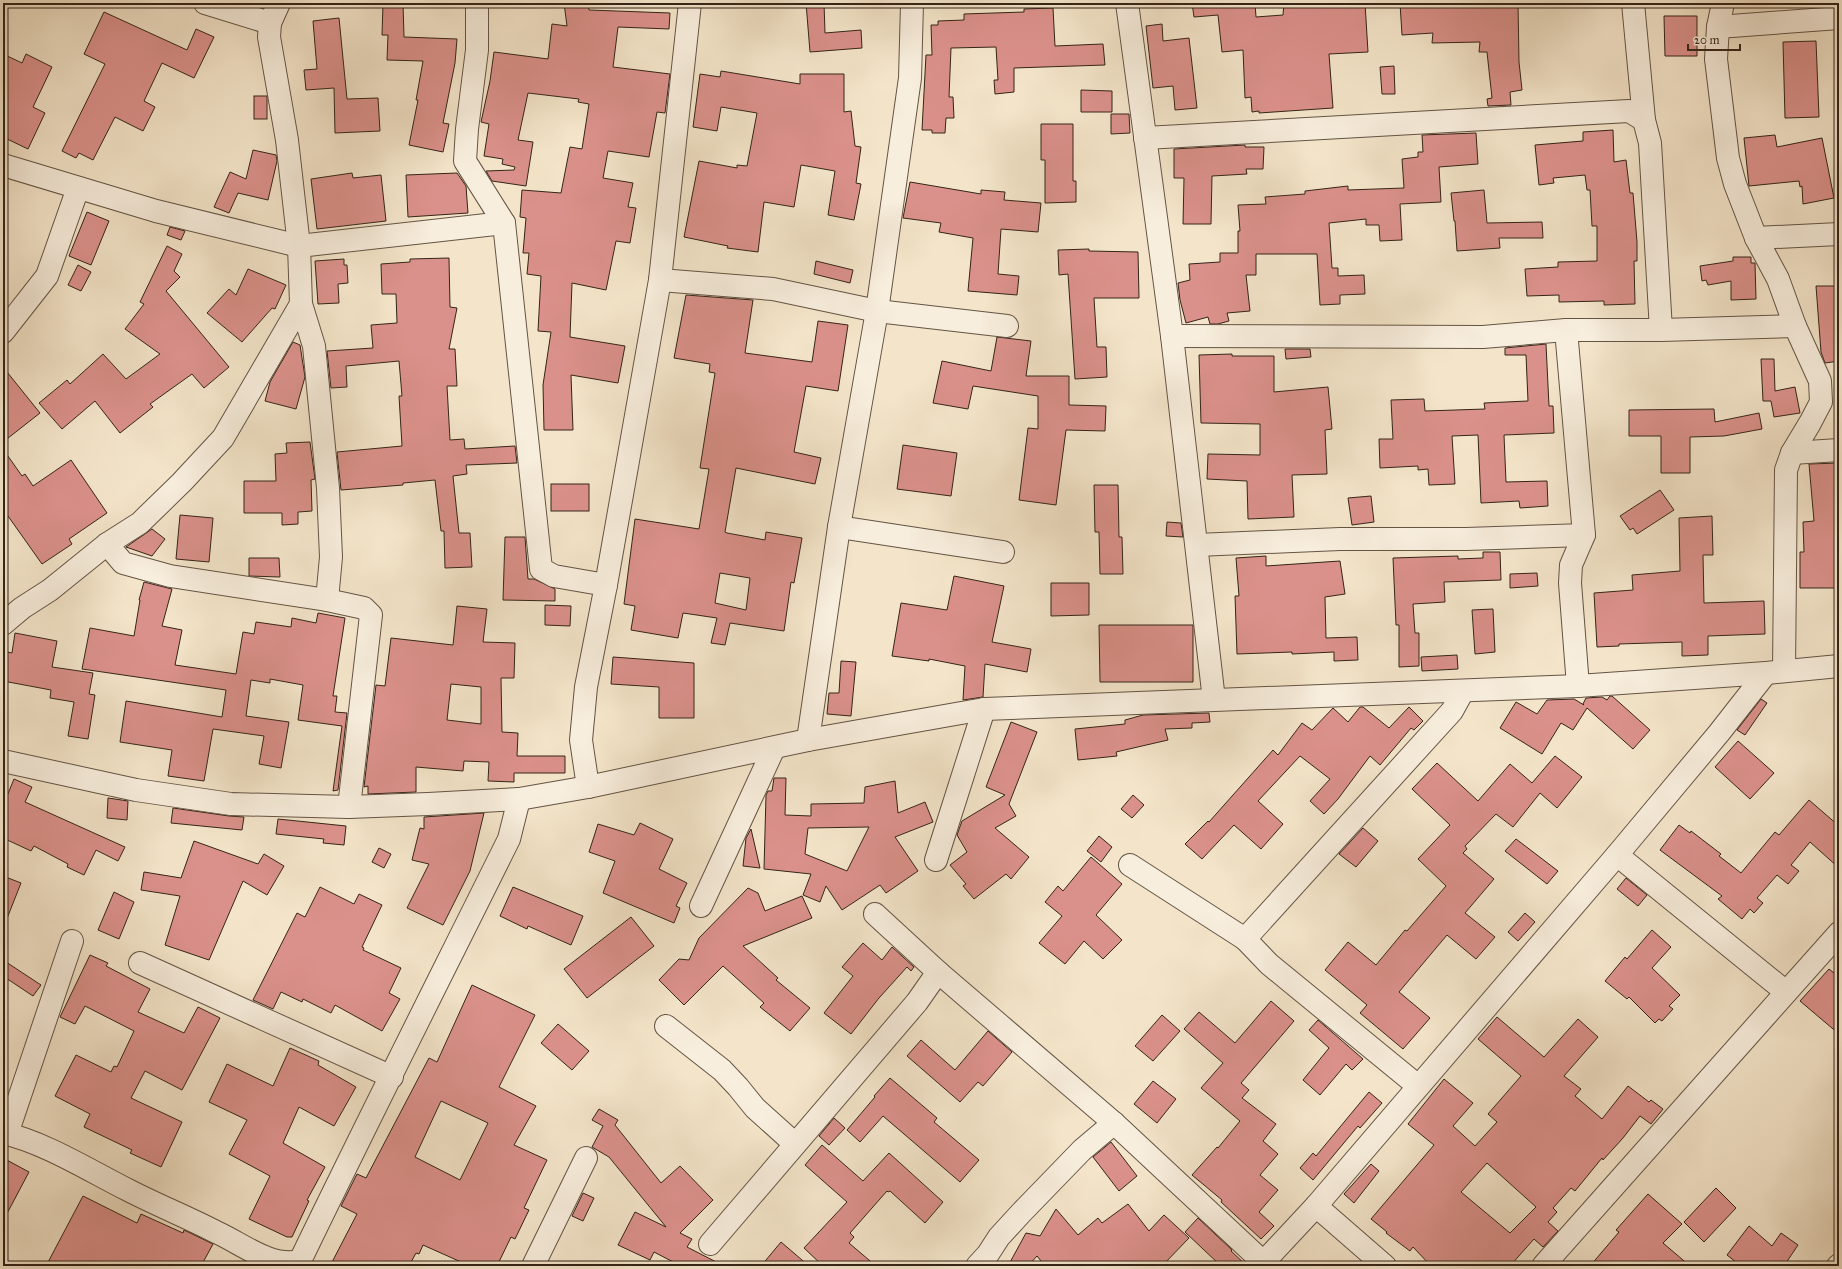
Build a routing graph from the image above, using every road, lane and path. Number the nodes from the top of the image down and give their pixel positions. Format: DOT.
graph roads {
  1 [pos="205,3"];
  2 [pos="279,3"];
  3 [pos="477,3"];
  4 [pos="690,3"];
  5 [pos="912,3"];
  6 [pos="1127,3"];
  7 [pos="1632,3"];
  8 [pos="1723,3"];
  9 [pos="1839,18"];
  10 [pos="270,23"];
  11 [pos="1718,27"];
  12 [pos="1644,120"];
  13 [pos="1145,138"];
  14 [pos="3,165"];
  15 [pos="78,188"];
  16 [pos="504,224"];
  17 [pos="1839,234"];
  18 [pos="1756,238"];
  19 [pos="299,246"];
  20 [pos="660,280"];
  21 [pos="301,304"];
  22 [pos="877,311"];
  23 [pos="1007,326"];
  24 [pos="1795,326"];
  25 [pos="1566,330"];
  26 [pos="1661,330"];
  27 [pos="3,332"];
  28 [pos="1172,336"];
  29 [pos="1839,450"];
  30 [pos="1792,453"];
  31 [pos="839,527"];
  32 [pos="1584,535"];
  33 [pos="107,544"];
  34 [pos="1197,545"];
  35 [pos="1003,552"];
  36 [pos="606,585"];
  37 [pos="327,600"];
  38 [pos="3,624"];
  39 [pos="1839,666"];
  40 [pos="1775,672"];
  41 [pos="1578,686"];
  42 [pos="1463,691"];
  43 [pos="1214,700"];
  44 [pos="984,709"];
  45 [pos="808,740"];
  46 [pos="774,748"];
  47 [pos="3,761"];
  48 [pos="588,787"];
  49 [pos="519,799"];
  50 [pos="349,807"];
  51 [pos="1617,855"];
  52 [pos="936,860"];
  53 [pos="1130,865"];
  54 [pos="701,906"];
  55 [pos="876,914"];
  56 [pos="1839,933"];
  57 [pos="1245,939"];
  58 [pos="72,941"];
  59 [pos="140,963"];
  60 [pos="938,972"];
  61 [pos="1786,992"];
  62 [pos="666,1026"];
  63 [pos="392,1076"];
  64 [pos="1418,1086"];
  65 [pos="1114,1123"];
  66 [pos="5,1134"];
  67 [pos="795,1144"];
  68 [pos="586,1158"];
  69 [pos="1316,1206"];
  70 [pos="710,1244"];
  71 [pos="301,1264"];
  72 [pos="1262,1264"];
  73 [pos="533,1266"];
  74 [pos="977,1266"];
  75 [pos="1385,1266"];
  76 [pos="1543,1266"];
  1 -- 10 [label="street"];
  2 -- 10 [label="street"];
  3 -- 16 [label="street"];
  4 -- 20 [label="street"];
  5 -- 22 [label="street"];
  6 -- 13 [label="street"];
  7 -- 12 [label="street"];
  8 -- 11 [label="street"];
  9 -- 11 [label="street"];
  10 -- 19 [label="street"];
  11 -- 18 [label="street"];
  12 -- 13 [label="street"];
  12 -- 26 [label="street"];
  13 -- 28 [label="street"];
  14 -- 15 [label="street"];
  15 -- 19 [label="street"];
  15 -- 27 [label="street"];
  16 -- 19 [label="street"];
  16 -- 36 [label="street"];
  17 -- 18 [label="street"];
  18 -- 24 [label="street"];
  19 -- 21 [label="street"];
  20 -- 22 [label="street"];
  20 -- 36 [label="street"];
  21 -- 33 [label="street"];
  21 -- 37 [label="street"];
  22 -- 23 [label="street"];
  22 -- 31 [label="street"];
  24 -- 26 [label="street"];
  24 -- 30 [label="street"];
  25 -- 26 [label="street"];
  25 -- 28 [label="street"];
  25 -- 32 [label="street"];
  28 -- 34 [label="street"];
  29 -- 30 [label="street"];
  30 -- 40 [label="street"];
  31 -- 35 [label="street"];
  31 -- 45 [label="street"];
  32 -- 34 [label="street"];
  32 -- 41 [label="street"];
  33 -- 37 [label="street"];
  33 -- 38 [label="street"];
  34 -- 43 [label="street"];
  36 -- 48 [label="street"];
  37 -- 50 [label="street"];
  39 -- 40 [label="street"];
  40 -- 41 [label="street"];
  40 -- 51 [label="street"];
  41 -- 42 [label="street"];
  42 -- 43 [label="street"];
  42 -- 57 [label="street"];
  43 -- 44 [label="street"];
  44 -- 45 [label="street"];
  44 -- 52 [label="street"];
  45 -- 46 [label="street"];
  46 -- 48 [label="street"];
  46 -- 54 [label="street"];
  47 -- 50 [label="street"];
  48 -- 49 [label="street"];
  49 -- 50 [label="street"];
  49 -- 63 [label="street"];
  51 -- 61 [label="street"];
  51 -- 64 [label="street"];
  53 -- 57 [label="street"];
  55 -- 60 [label="street"];
  56 -- 61 [label="street"];
  57 -- 64 [label="street"];
  58 -- 66 [label="street"];
  59 -- 63 [label="street"];
  60 -- 65 [label="street"];
  60 -- 67 [label="street"];
  61 -- 76 [label="street"];
  62 -- 67 [label="street"];
  63 -- 71 [label="street"];
  64 -- 69 [label="street"];
  65 -- 72 [label="street"];
  65 -- 74 [label="street"];
  66 -- 71 [label="street"];
  67 -- 70 [label="street"];
  68 -- 73 [label="street"];
  69 -- 72 [label="street"];
  69 -- 75 [label="street"];
}
